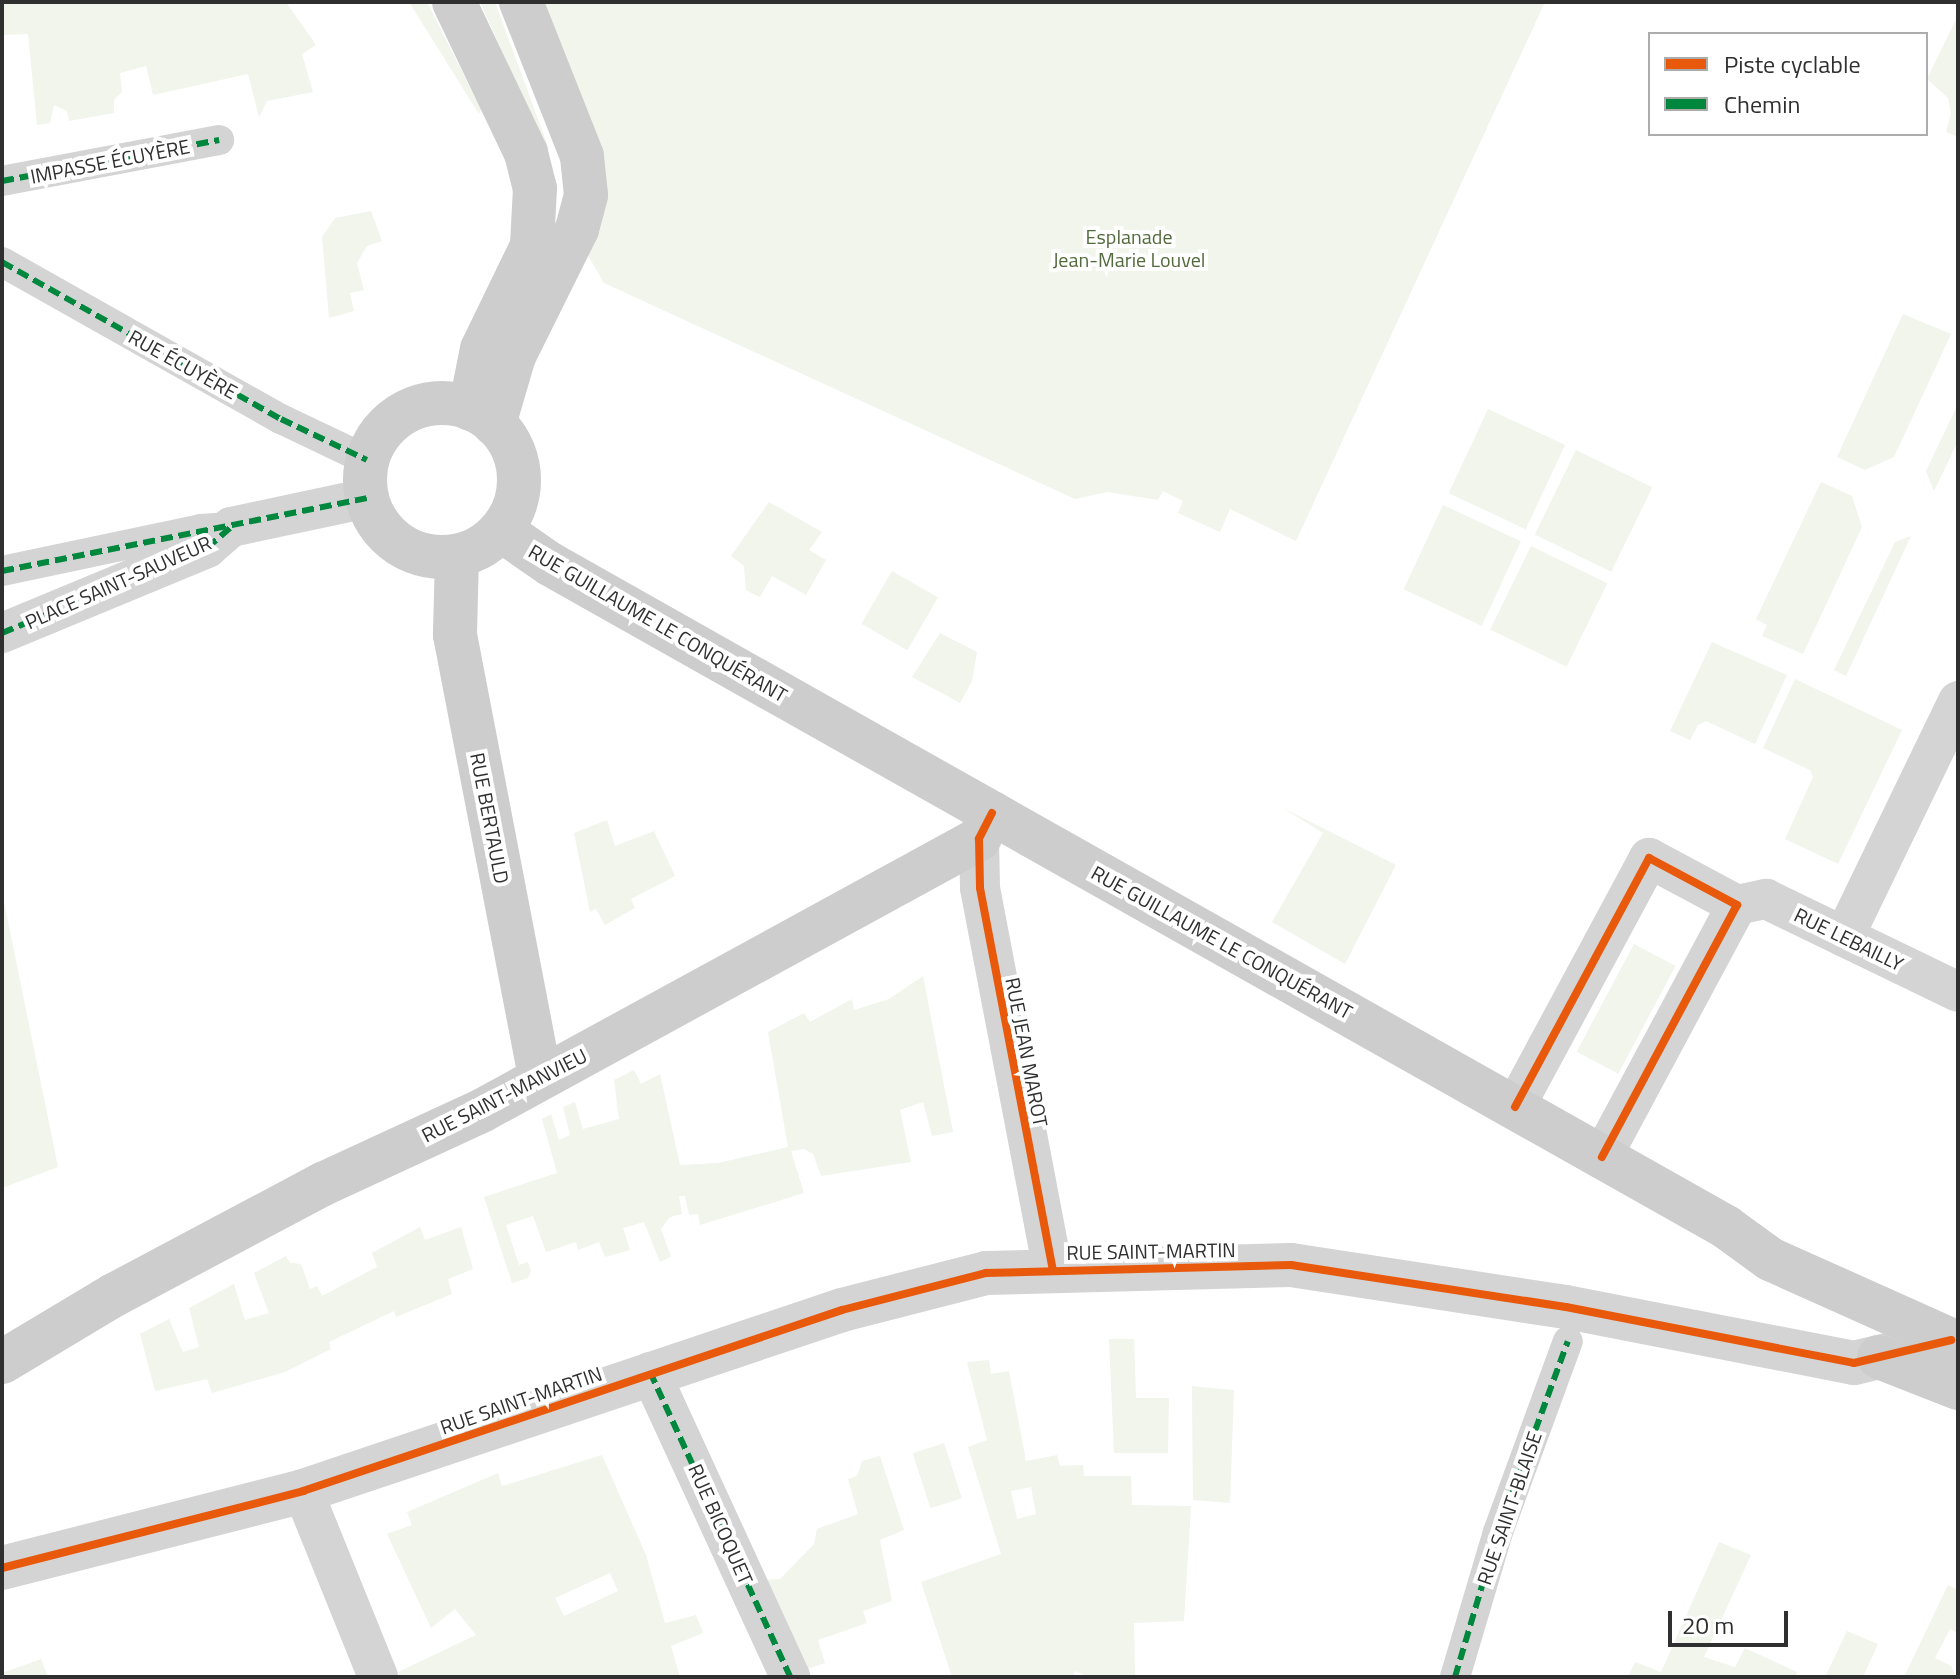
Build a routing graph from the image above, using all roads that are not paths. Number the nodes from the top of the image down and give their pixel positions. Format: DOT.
graph roads {
  1 [pos="454,2"];
  2 [pos="521,2"];
  3 [pos="219,140"];
  4 [pos="2,181"];
  5 [pos="2,262"];
  6 [pos="482,416"];
  7 [pos="367,479"];
  8 [pos="231,527"];
  9 [pos="501,530"];
  10 [pos="457,556"];
  11 [pos="2,571"];
  12 [pos="2,633"];
  13 [pos="1958,701"];
  14 [pos="986,826"];
  15 [pos="1737,905"];
  16 [pos="1844,937"];
  17 [pos="1958,992"];
  18 [pos="540,1078"];
  19 [pos="1515,1107"];
  20 [pos="1602,1157"];
  21 [pos="1053,1269"];
  22 [pos="1568,1341"];
  23 [pos="1956,1343"];
  24 [pos="1879,1357"];
  25 [pos="2,1362"];
  26 [pos="650,1372"];
  27 [pos="1958,1388"];
  28 [pos="303,1491"];
  29 [pos="2,1568"];
  30 [pos="378,1677"];
  31 [pos="790,1677"];
  32 [pos="1455,1677"];
  1 -- 6 [label="main road"];
  2 -- 6 [label="main road"];
  3 -- 4 [label="street, IMPASSE ÉCUYÈRE"];
  5 -- 7 [label="street, RUE ÉCUYÈRE"];
  6 -- 7 [label="main road"];
  6 -- 9 [label="main road"];
  7 -- 8 [label="street, PLACE SAINT-SAUVEUR"];
  7 -- 10 [label="main road"];
  8 -- 11 [label="street, PLACE SAINT-SAUVEUR"];
  8 -- 12 [label="street, PLACE SAINT-SAUVEUR"];
  9 -- 10 [label="main road"];
  9 -- 14 [label="main road, RUE GUILLAUME LE CONQUÉRANT"];
  10 -- 18 [label="main road, RUE BERTAULD"];
  13 -- 16 [label="street"];
  14 -- 18 [label="main road, RUE SAINT-MANVIEU"];
  14 -- 19 [label="main road, RUE GUILLAUME LE CONQUÉRANT"];
  14 -- 21 [label="street, RUE JEAN MAROT"];
  15 -- 16 [label="street, RUE LEBAILLY"];
  15 -- 19 [label="street"];
  15 -- 20 [label="street"];
  16 -- 17 [label="street, RUE LEBAILLY"];
  18 -- 25 [label="main road, RUE SAINT-MANVIEU"];
  19 -- 20 [label="main road, RUE GUILLAUME LE CONQUÉRANT"];
  20 -- 23 [label="main road, RUE GUILLAUME LE CONQUÉRANT"];
  21 -- 24 [label="street, RUE SAINT-MARTIN"];
  21 -- 26 [label="street, RUE SAINT-MARTIN"];
  22 -- 32 [label="street, RUE SAINT-BLAISE"];
  23 -- 24 [label="street, RUE SAINT-MARTIN"];
  24 -- 27 [label="main road"];
  26 -- 28 [label="street, RUE SAINT-MARTIN"];
  26 -- 31 [label="street, RUE BICOQUET"];
  28 -- 29 [label="street, RUE SAINT-MARTIN"];
  28 -- 30 [label="street"];
}
